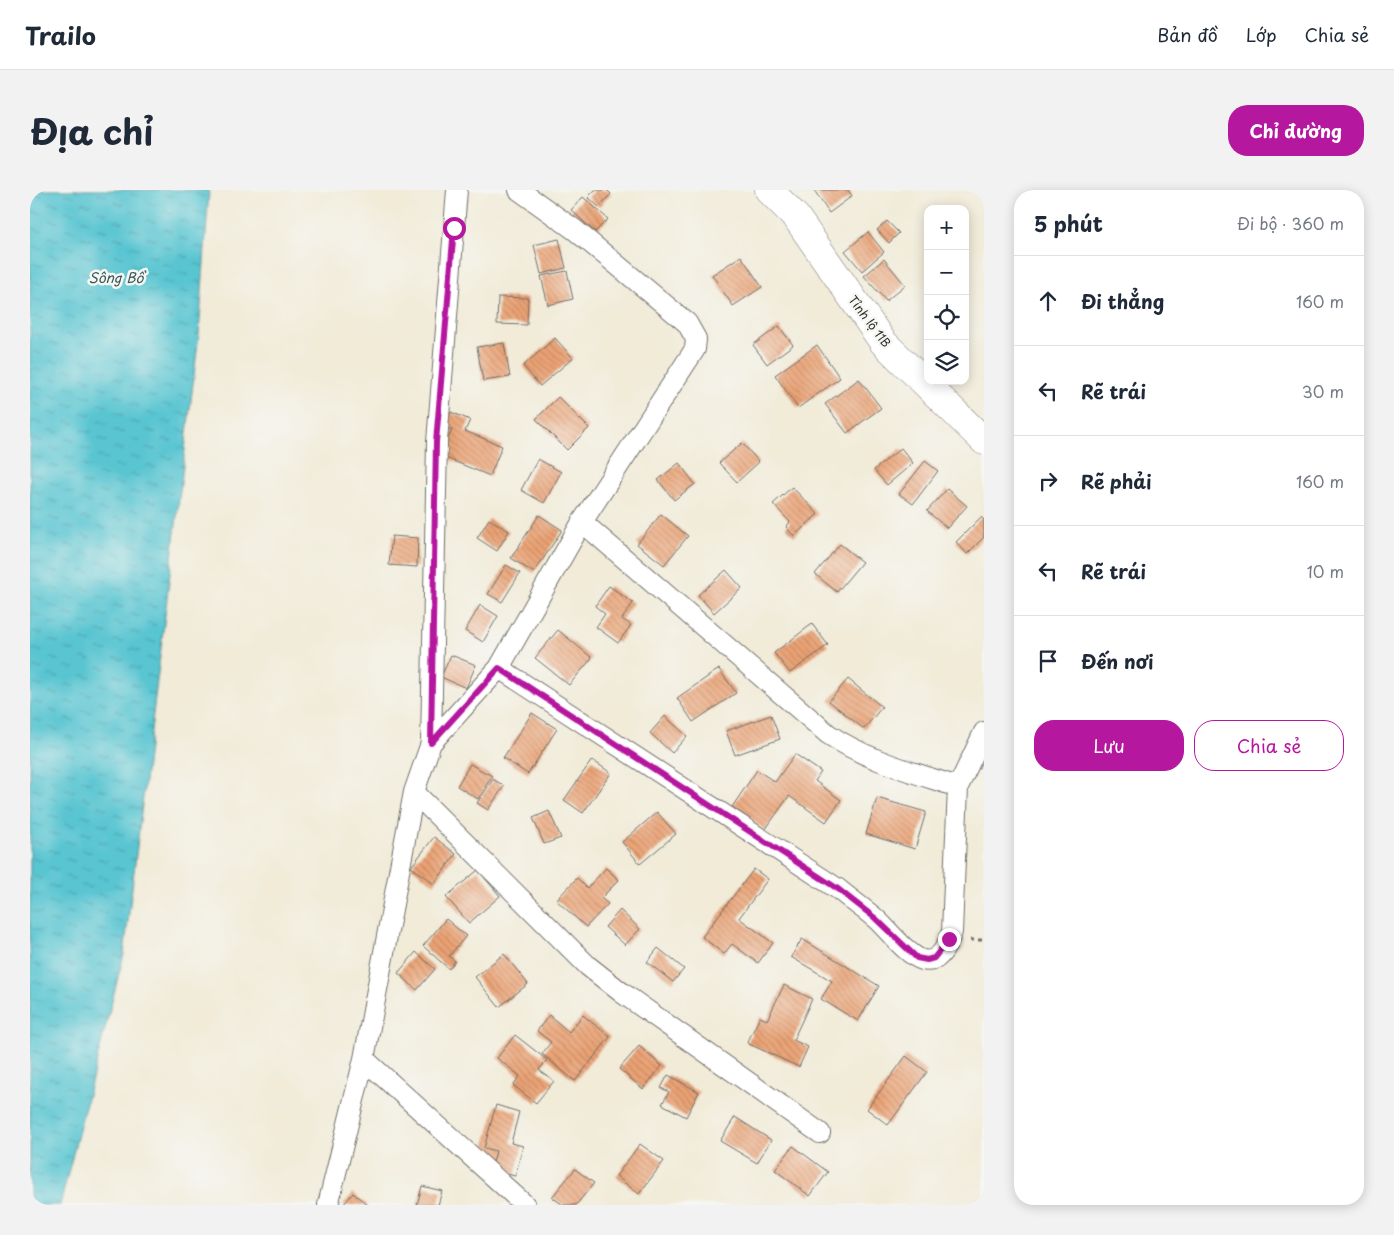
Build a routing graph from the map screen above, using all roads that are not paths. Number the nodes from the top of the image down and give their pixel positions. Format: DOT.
graph roads {
  1 [pos="457,190"];
  2 [pos="519,190"];
  3 [pos="769,190"];
  4 [pos="984,441"];
  5 [pos="582,522"];
  6 [pos="499,668"];
  7 [pos="984,732"];
  8 [pos="431,743"];
  9 [pos="958,787"];
  10 [pos="414,792"];
  11 [pos="364,1059"];
  12 [pos="820,1134"];
  13 [pos="328,1205"];
  14 [pos="525,1205"];
  1 -- 8 [label="street"];
  2 -- 5 [label="street"];
  3 -- 4 [label="main road, Tỉnh lộ 11B"];
  5 -- 6 [label="street"];
  5 -- 9 [label="street"];
  6 -- 8 [label="street"];
  6 -- 9 [label="street"];
  7 -- 9 [label="street"];
  8 -- 10 [label="street"];
  10 -- 11 [label="street"];
  10 -- 12 [label="street"];
  11 -- 13 [label="street"];
  11 -- 14 [label="street"];
}
